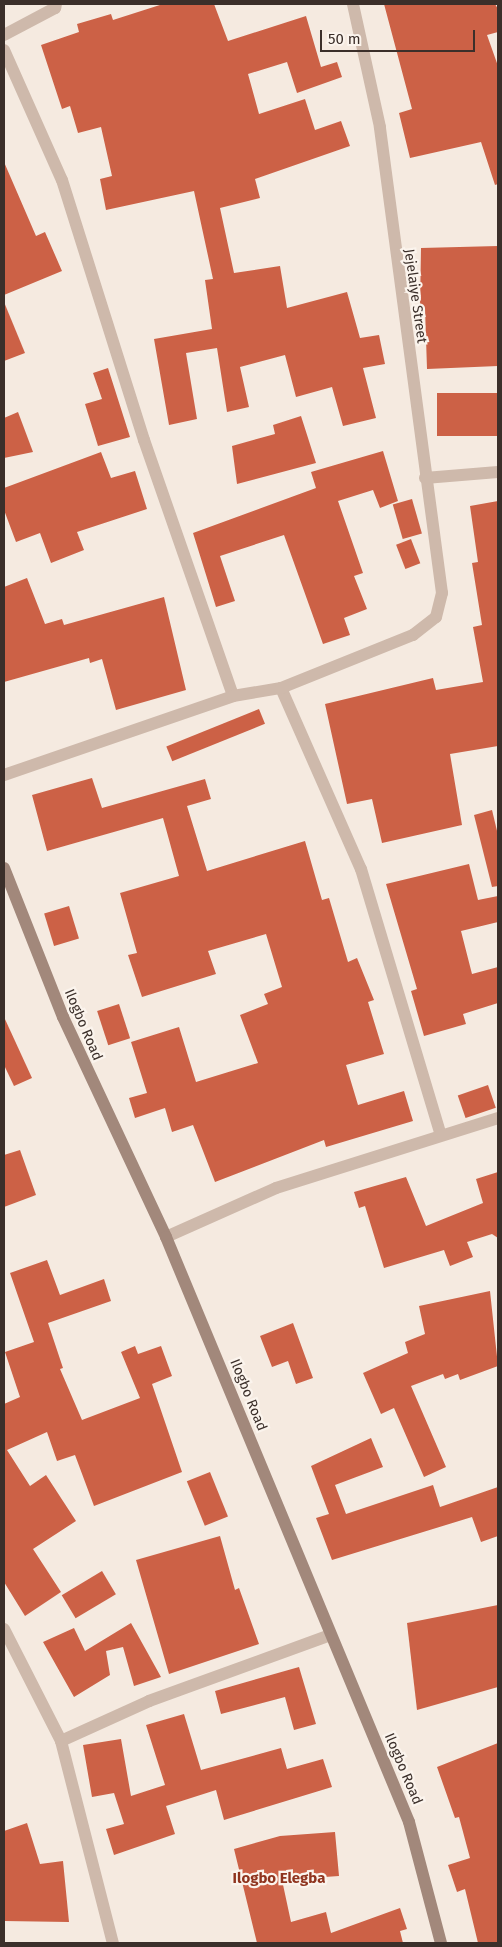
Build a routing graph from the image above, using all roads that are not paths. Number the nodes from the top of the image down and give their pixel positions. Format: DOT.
graph roads {
  1 [pos="56,4"];
  2 [pos="353,4"];
  3 [pos="4,35"];
  4 [pos="4,50"];
  5 [pos="498,472"];
  6 [pos="425,478"];
  7 [pos="281,688"];
  8 [pos="233,696"];
  9 [pos="4,775"];
  10 [pos="4,868"];
  11 [pos="498,1118"];
  12 [pos="440,1133"];
  13 [pos="166,1237"];
  14 [pos="4,1629"];
  15 [pos="330,1635"];
  16 [pos="61,1741"];
  17 [pos="113,1943"];
  18 [pos="441,1943"];
  1 -- 3 [label="street"];
  2 -- 6 [label="street, Jejelaiye Street"];
  4 -- 8 [label="street"];
  5 -- 6 [label="street"];
  6 -- 7 [label="street, Jejelaiye Street"];
  7 -- 8 [label="street"];
  7 -- 12 [label="street"];
  8 -- 9 [label="street"];
  10 -- 13 [label="main road, Ilogbo Road"];
  11 -- 12 [label="street"];
  12 -- 13 [label="street"];
  13 -- 15 [label="main road, Ilogbo Road"];
  14 -- 16 [label="street"];
  15 -- 16 [label="street"];
  15 -- 18 [label="main road, Ilogbo Road"];
  16 -- 17 [label="street"];
}
